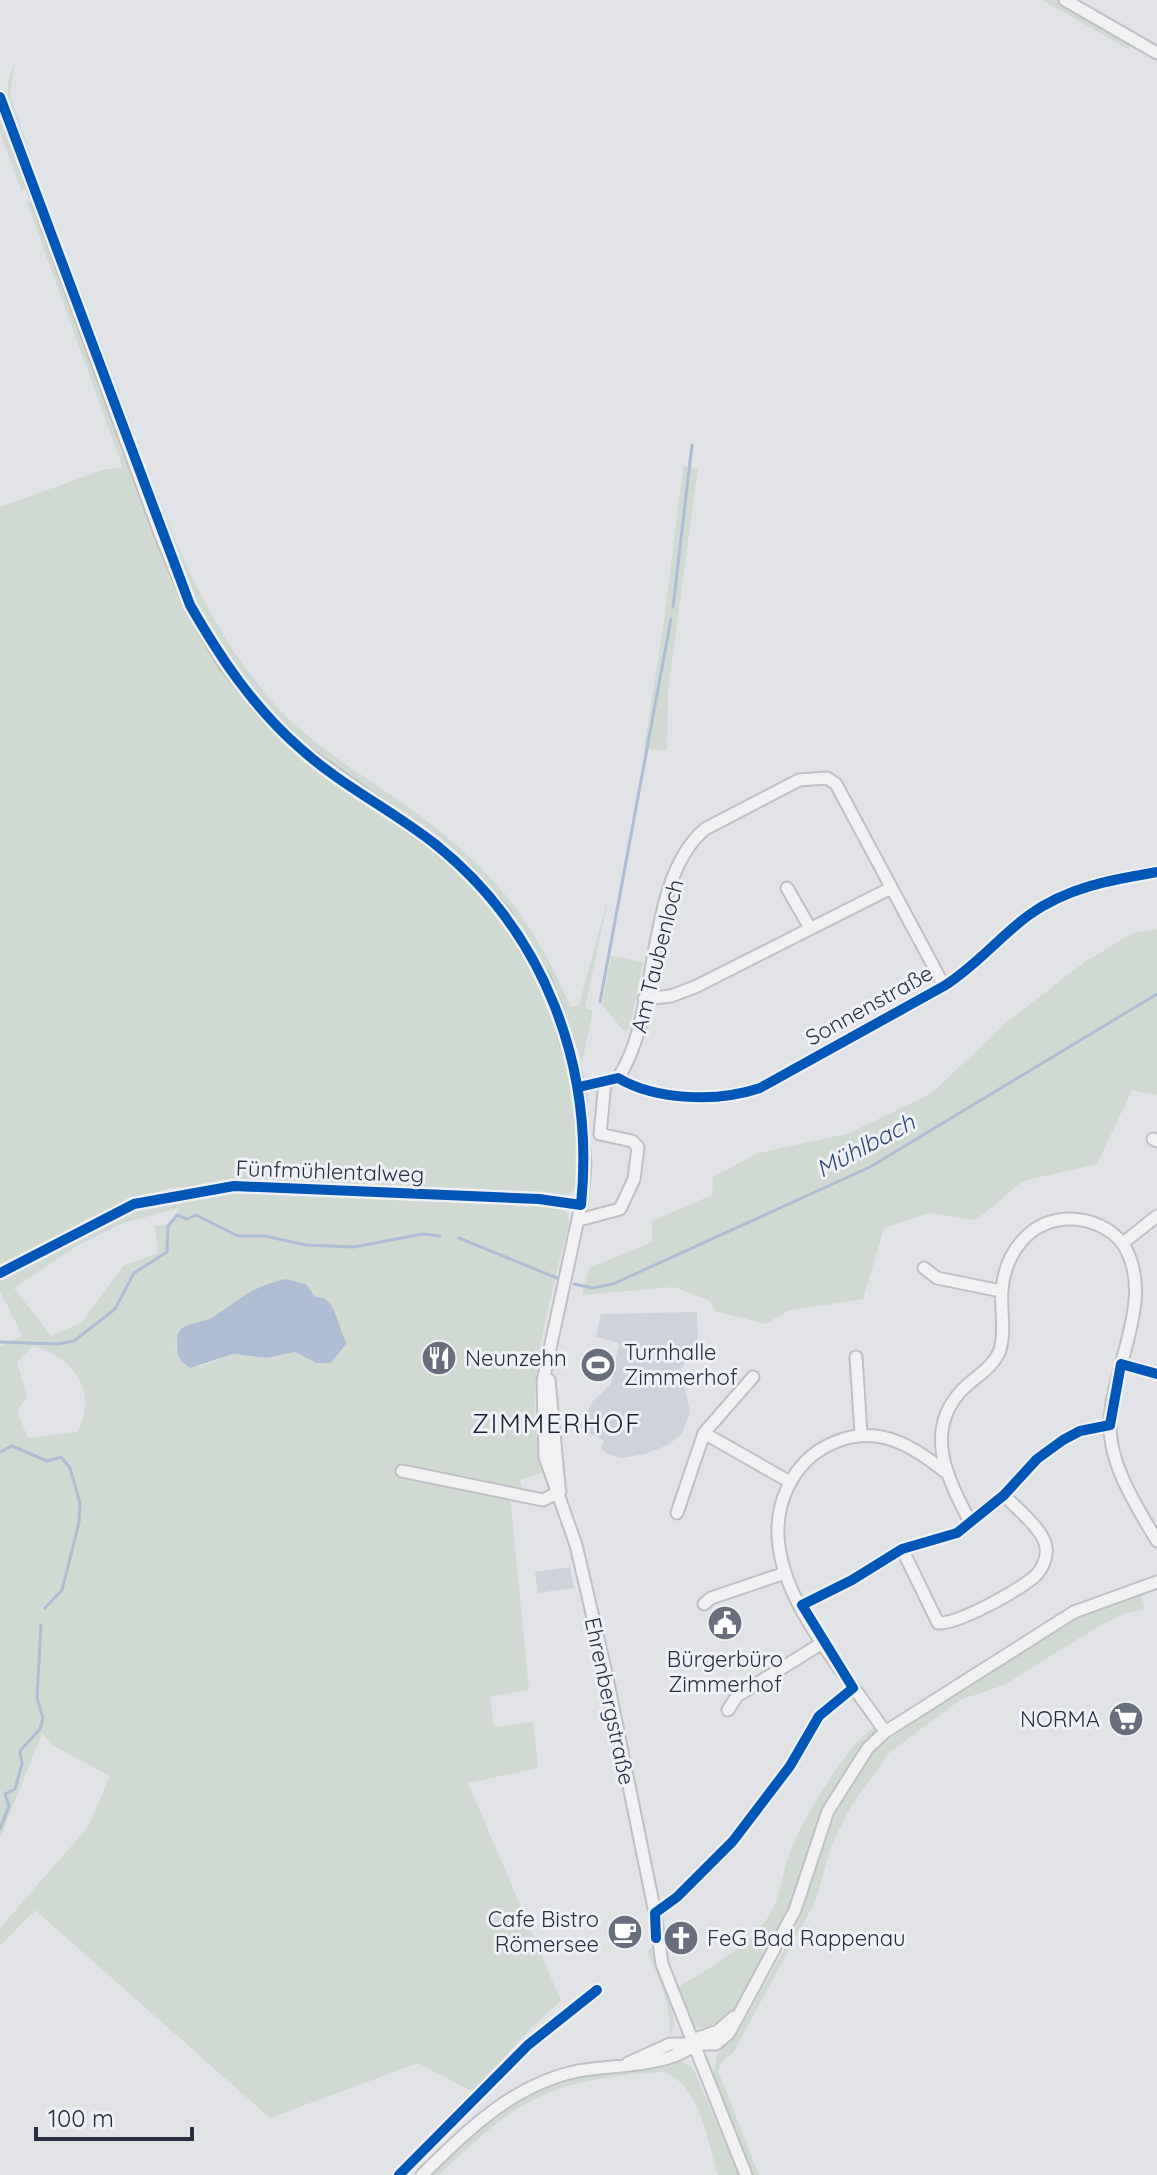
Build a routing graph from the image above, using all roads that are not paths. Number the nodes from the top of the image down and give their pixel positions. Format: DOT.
graph roads {
  1 [pos="1065,0"];
  2 [pos="1157,53"];
  3 [pos="0,97"];
  4 [pos="1157,872"];
  5 [pos="787,888"];
  6 [pos="889,889"];
  7 [pos="810,928"];
  8 [pos="944,986"];
  9 [pos="644,999"];
  10 [pos="618,1078"];
  11 [pos="605,1082"];
  12 [pos="579,1087"];
  13 [pos="581,1205"];
  14 [pos="1157,1216"];
  15 [pos="579,1220"];
  16 [pos="1123,1243"];
  17 [pos="924,1268"];
  18 [pos="0,1273"];
  19 [pos="1001,1291"];
  20 [pos="856,1357"];
  21 [pos="1121,1364"];
  22 [pos="1157,1374"];
  23 [pos="753,1377"];
  24 [pos="1110,1425"];
  25 [pos="941,1430"];
  26 [pos="704,1433"];
  27 [pos="861,1433"];
  28 [pos="918,1449"];
  29 [pos="402,1471"];
  30 [pos="944,1471"];
  31 [pos="790,1482"];
  32 [pos="560,1491"];
  33 [pos="1004,1495"];
  34 [pos="677,1513"];
  35 [pos="970,1522"];
  36 [pos="1157,1541"];
  37 [pos="902,1549"];
  38 [pos="785,1573"];
  39 [pos="1157,1582"];
  40 [pos="704,1604"];
  41 [pos="802,1605"];
  42 [pos="822,1643"];
  43 [pos="853,1688"];
  44 [pos="728,1710"];
  45 [pos="885,1732"];
  46 [pos="655,1913"];
  47 [pos="694,2046"];
  48 [pos="422,2175"];
  49 [pos="746,2175"];
  1 -- 2 [label="street"];
  3 -- 12 [label="street, Ehrenbergstraße"];
  4 -- 8 [label="street, Sonnenstraße"];
  5 -- 7 [label="street"];
  6 -- 7 [label="street"];
  6 -- 8 [label="street, Am Taubenloch"];
  6 -- 9 [label="street, Am Taubenloch"];
  7 -- 9 [label="street"];
  8 -- 10 [label="street, Sonnenstraße"];
  9 -- 10 [label="street, Am Taubenloch"];
  10 -- 11 [label="street"];
  11 -- 12 [label="street"];
  11 -- 15 [label="street"];
  12 -- 13 [label="street, Ehrenbergstraße"];
  13 -- 15 [label="street, Ehrenbergstraße"];
  13 -- 18 [label="street, Fünfmühlentalweg"];
  14 -- 16 [label="street"];
  15 -- 32 [label="street, Ehrenbergstraße"];
  16 -- 19 [label="street"];
  16 -- 21 [label="street"];
  17 -- 19 [label="street"];
  19 -- 25 [label="street"];
  20 -- 27 [label="street"];
  21 -- 22 [label="street"];
  21 -- 24 [label="street"];
  23 -- 26 [label="street"];
  24 -- 33 [label="street"];
  24 -- 36 [label="street"];
  25 -- 28 [label="street"];
  25 -- 30 [label="street"];
  26 -- 31 [label="street"];
  26 -- 34 [label="street"];
  27 -- 28 [label="street"];
  27 -- 31 [label="street"];
  28 -- 30 [label="street"];
  29 -- 32 [label="street"];
  30 -- 35 [label="street"];
  31 -- 38 [label="street"];
  32 -- 46 [label="street, Ehrenbergstraße"];
  33 -- 35 [label="street"];
  33 -- 37 [label="street"];
  35 -- 37 [label="street"];
  37 -- 41 [label="street"];
  38 -- 40 [label="street"];
  38 -- 41 [label="street"];
  39 -- 45 [label="street"];
  41 -- 42 [label="street"];
  42 -- 43 [label="street"];
  42 -- 44 [label="street"];
  43 -- 45 [label="street"];
  43 -- 46 [label="street"];
  45 -- 47 [label="street"];
  46 -- 47 [label="street, Ehrenbergstraße"];
  47 -- 48 [label="street"];
  47 -- 49 [label="street, Ehrenbergstraße"];
}
